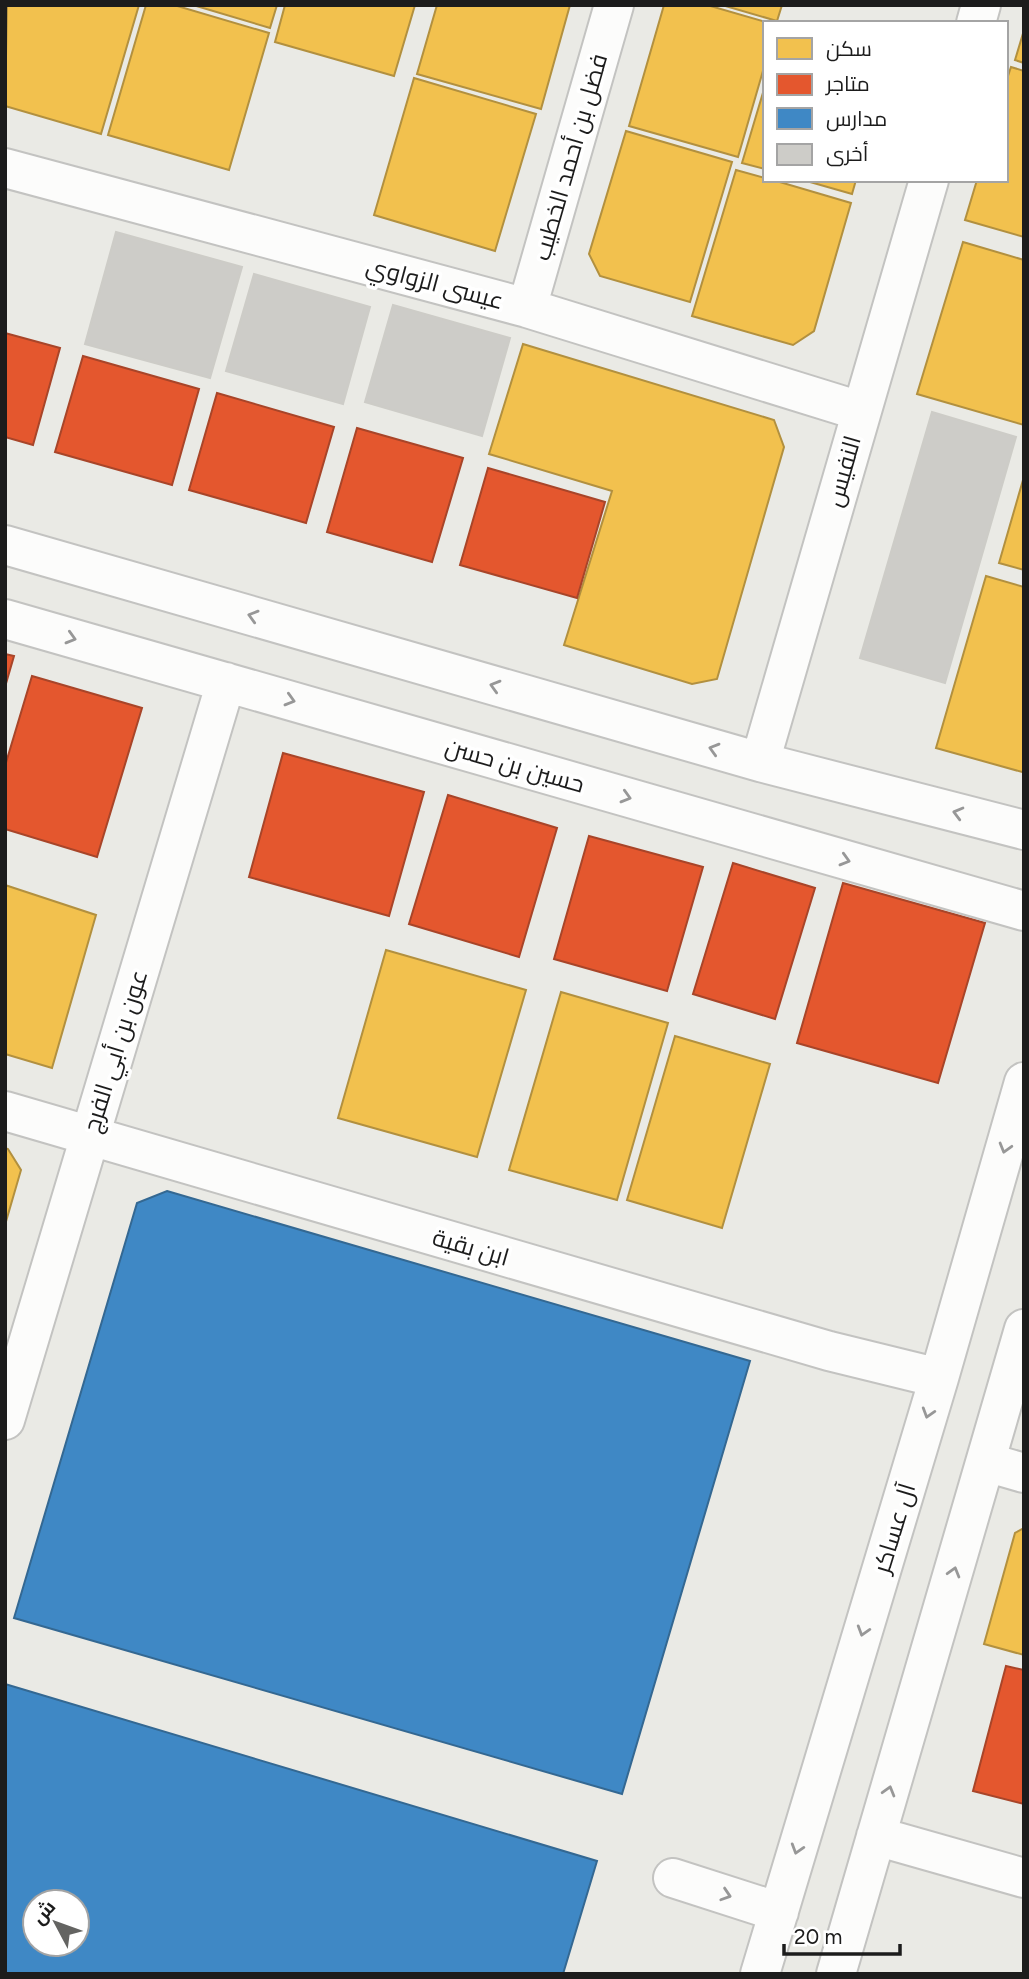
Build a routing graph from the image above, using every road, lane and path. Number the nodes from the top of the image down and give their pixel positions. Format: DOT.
graph roads {
  1 [pos="614,5"];
  2 [pos="5,167"];
  3 [pos="928,182"];
  4 [pos="527,308"];
  5 [pos="860,411"];
  6 [pos="5,545"];
  7 [pos="5,619"];
  8 [pos="226,682"];
  9 [pos="760,762"];
  10 [pos="1024,830"];
  11 [pos="1024,911"];
  12 [pos="1024,1082"];
  13 [pos="5,1111"];
  14 [pos="89,1136"];
  15 [pos="1024,1329"];
  16 [pos="939,1378"];
  17 [pos="5,1420"];
  18 [pos="986,1462"];
  19 [pos="1024,1473"];
  20 [pos="876,1836"];
  21 [pos="673,1878"];
  22 [pos="1024,1878"];
  23 [pos="779,1912"];
  24 [pos="760,1974"];
  25 [pos="836,1974"];
  1 -- 4 [label="street, فضل بن أحمد الخطيب"];
  2 -- 4 [label="street, عيسى الزواوي"];
  3 -- 5 [label="street, النفيس"];
  4 -- 5 [label="street, عيسى الزواوي"];
  5 -- 9 [label="street, النفيس"];
  9 -- 6 [label="street, one-way"];
  7 -- 8 [label="street, حسين بن حسن, one-way"];
  8 -- 11 [label="street, حسين بن حسن, one-way"];
  8 -- 14 [label="street, عون بن أبي الفرج"];
  10 -- 9 [label="street, one-way"];
  12 -- 16 [label="street, آل عساكر, one-way"];
  13 -- 14 [label="street, ابن بقية"];
  14 -- 16 [label="street, ابن بقية"];
  14 -- 17 [label="street, عون بن أبي الفرج"];
  15 -- 18 [label="street"];
  16 -- 23 [label="street, آل عساكر, one-way"];
  18 -- 19 [label="street"];
  20 -- 18 [label="street, one-way"];
  20 -- 22 [label="street"];
  20 -- 25 [label="street"];
  21 -- 23 [label="street, one-way"];
  23 -- 24 [label="street, آل عساكر"];
}
